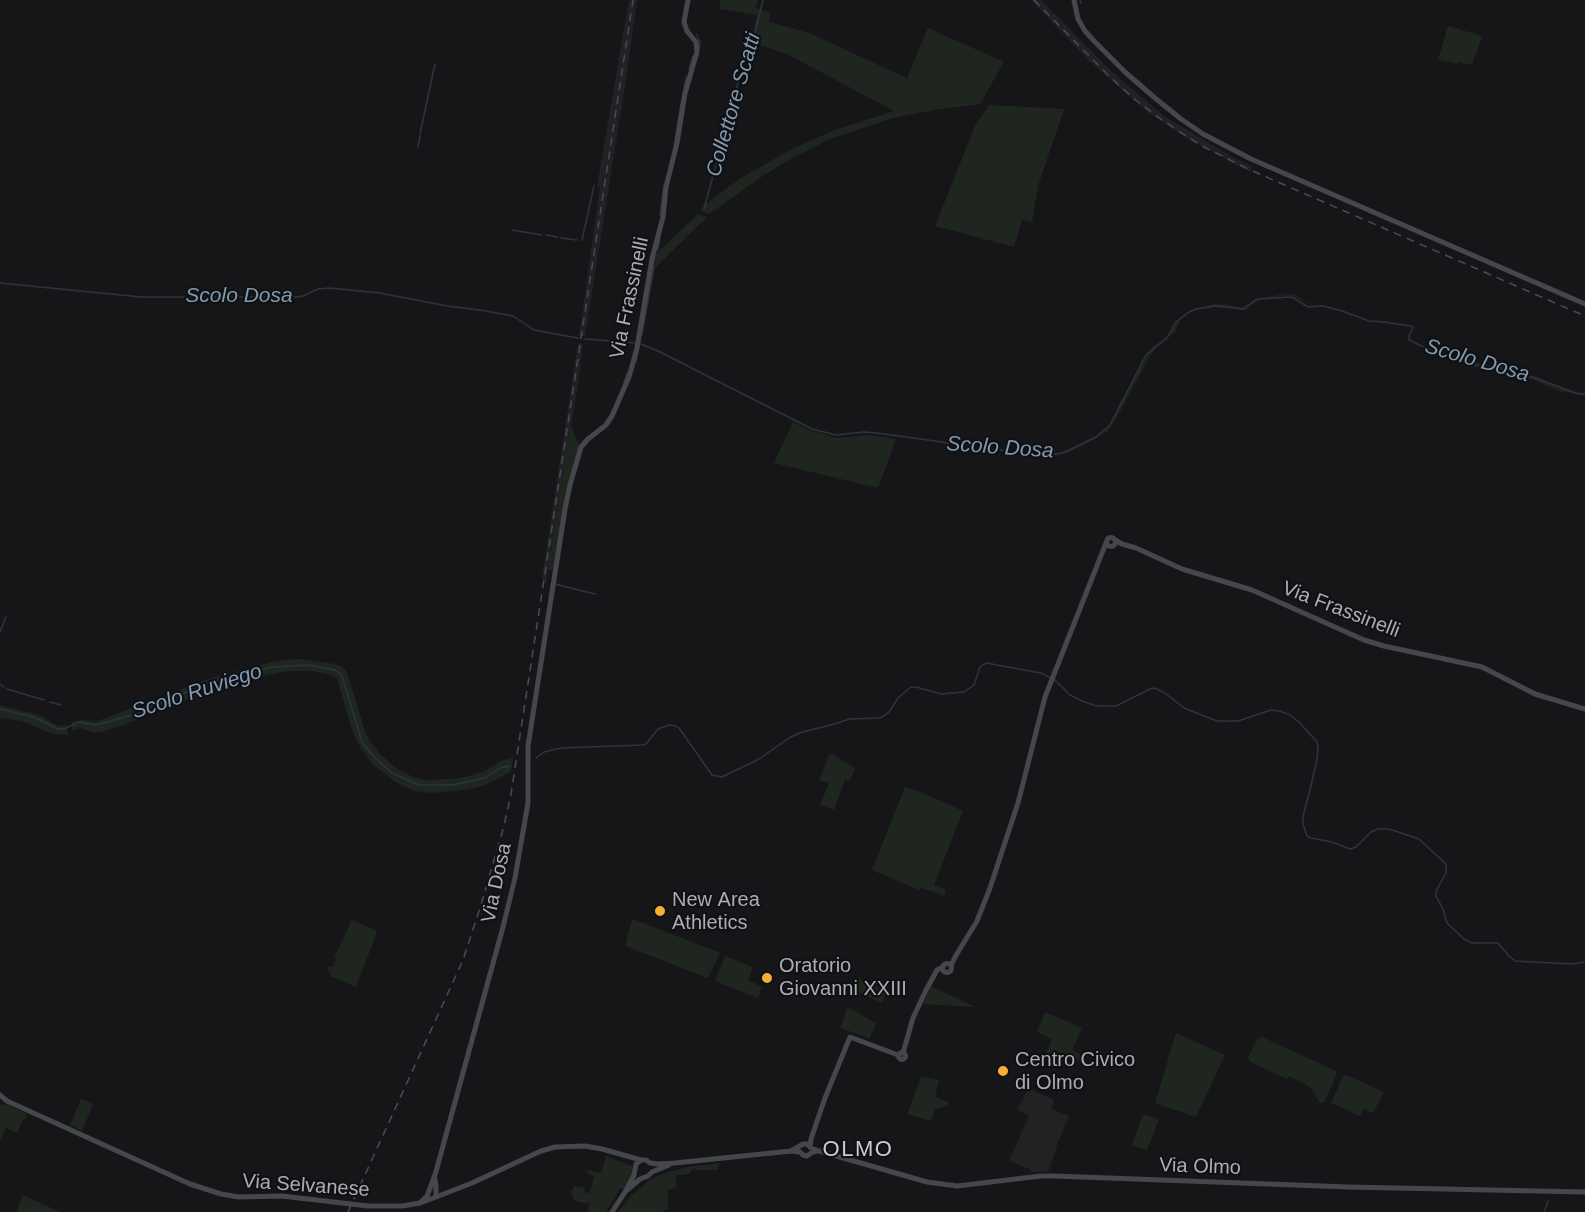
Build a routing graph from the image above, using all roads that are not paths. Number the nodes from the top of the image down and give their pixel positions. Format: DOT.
graph roads {
  1 [pos="688,0"];
  2 [pos="1074,0"];
  3 [pos="1585,304"];
  4 [pos="552,591"];
  5 [pos="1585,709"];
  6 [pos="0,1095"];
  7 [pos="0,1100"];
  8 [pos="7,1101"];
  9 [pos="811,1146"];
  10 [pos="801,1148"];
  11 [pos="611,1152"];
  12 [pos="641,1160"];
  13 [pos="650,1162"];
  14 [pos="675,1163"];
  15 [pos="635,1169"];
  16 [pos="652,1172"];
  17 [pos="642,1178"];
  18 [pos="433,1185"];
  19 [pos="447,1192"];
  20 [pos="625,1192"];
  21 [pos="1585,1192"];
  22 [pos="436,1197"];
  23 [pos="420,1203"];
  24 [pos="612,1212"];
  1 -- 4 [label="street, Via Frassinelli"];
  2 -- 3 [label="street"];
  4 -- 18 [label="street, Via Dosa"];
  5 -- 9 [label="street, Via Frassinelli"];
  6 -- 8 [label="street, Via Selvanese"];
  7 -- 8 [label="street, Via Selvanese"];
  8 -- 23 [label="street, Via Selvanese"];
  9 -- 10 [label="street"];
  9 -- 10 [label="street"];
  9 -- 21 [label="street, Via Olmo"];
  10 -- 14 [label="street"];
  11 -- 12 [label="street, Via Selvanese"];
  11 -- 15 [label="street, Via Selvanese"];
  11 -- 19 [label="street, Via Selvanese"];
  12 -- 13 [label="street"];
  12 -- 15 [label="street"];
  13 -- 14 [label="street"];
  13 -- 16 [label="street"];
  14 -- 16 [label="street"];
  15 -- 17 [label="street"];
  15 -- 20 [label="street"];
  16 -- 17 [label="street"];
  17 -- 20 [label="street"];
  18 -- 19 [label="street"];
  18 -- 22 [label="street"];
  18 -- 23 [label="street"];
  19 -- 22 [label="street, Via Selvanese"];
  20 -- 24 [label="street"];
  22 -- 23 [label="street, Via Selvanese"];
}
